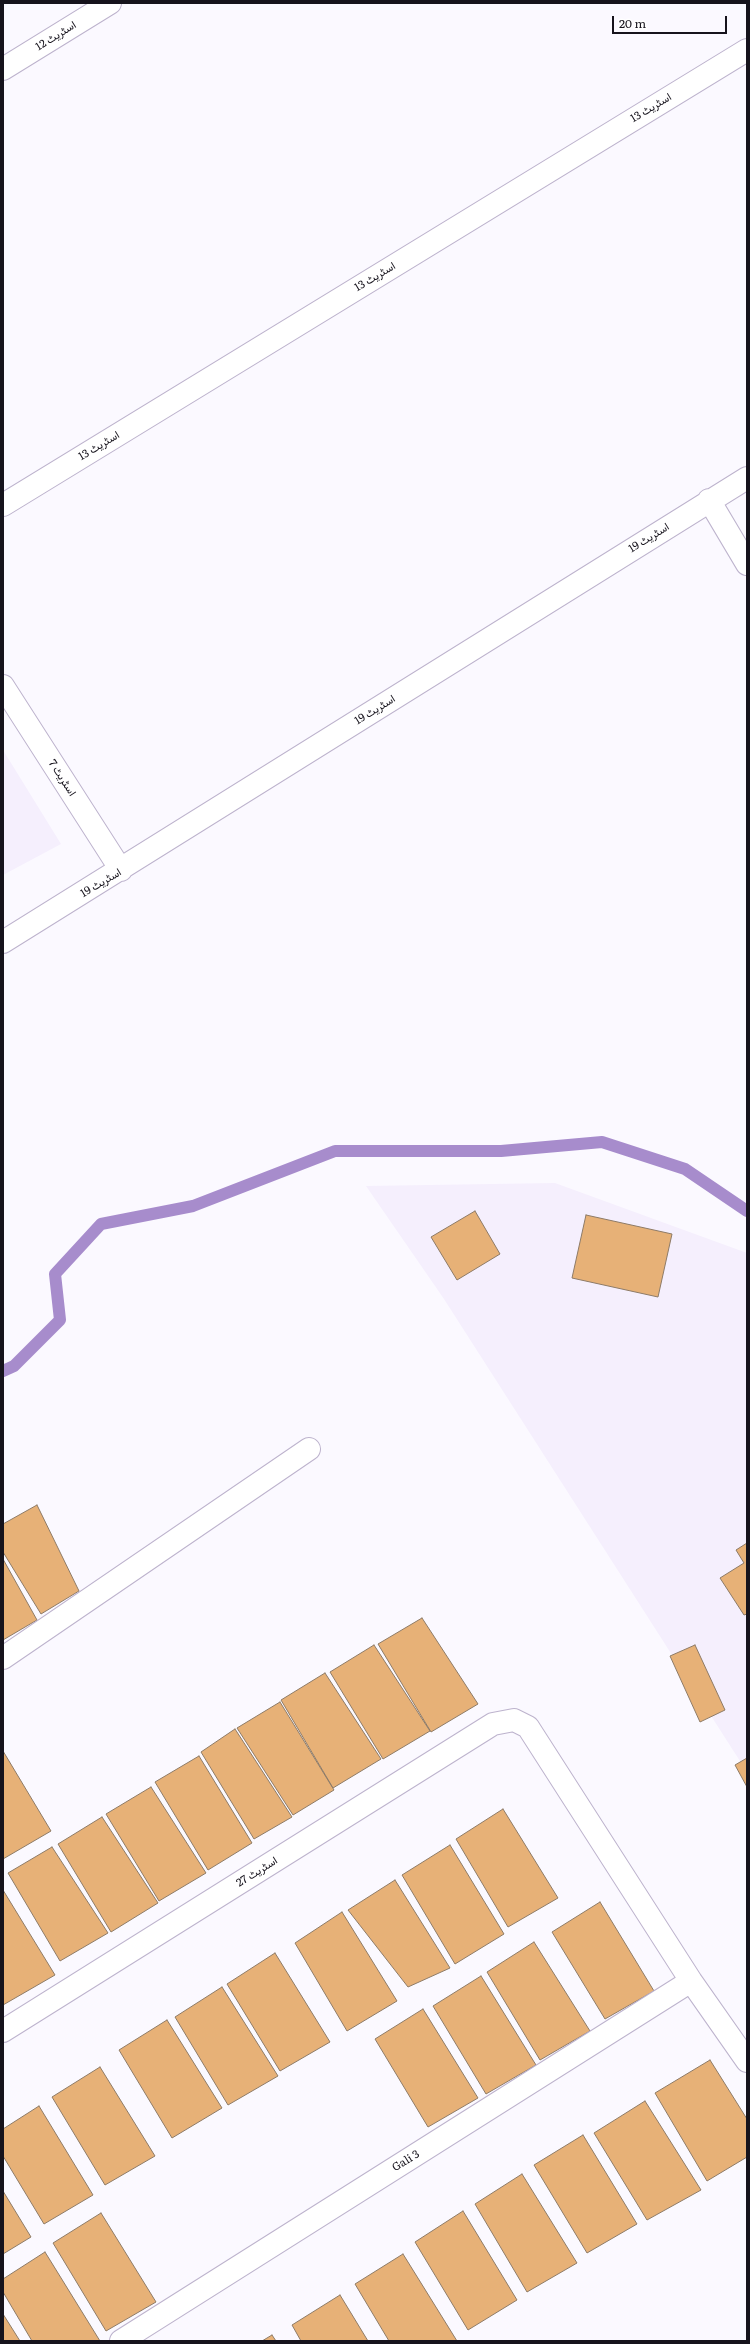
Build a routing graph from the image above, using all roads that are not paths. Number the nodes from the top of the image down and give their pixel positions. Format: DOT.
graph roads {
  1 [pos="110,3"];
  2 [pos="747,50"];
  3 [pos="3,69"];
  4 [pos="747,478"];
  5 [pos="709,500"];
  6 [pos="3,505"];
  7 [pos="747,564"];
  8 [pos="3,686"];
  9 [pos="121,870"];
  10 [pos="3,942"];
  11 [pos="309,1449"];
  12 [pos="3,1658"];
  13 [pos="691,1981"];
  14 [pos="3,2031"];
  15 [pos="747,2061"];
  16 [pos="120,2341"];
  1 -- 3 [label="street, اسٹریٹ 12"];
  2 -- 6 [label="street, اسٹریٹ 13"];
  4 -- 5 [label="street, اسٹریٹ 19"];
  5 -- 7 [label="street"];
  5 -- 9 [label="street, اسٹریٹ 19"];
  8 -- 9 [label="street, اسٹریٹ 7"];
  9 -- 10 [label="street, اسٹریٹ 19"];
  11 -- 12 [label="street"];
  13 -- 14 [label="street, اسٹریٹ 27"];
  13 -- 15 [label="street"];
  13 -- 16 [label="street, Gali 3"];
}
